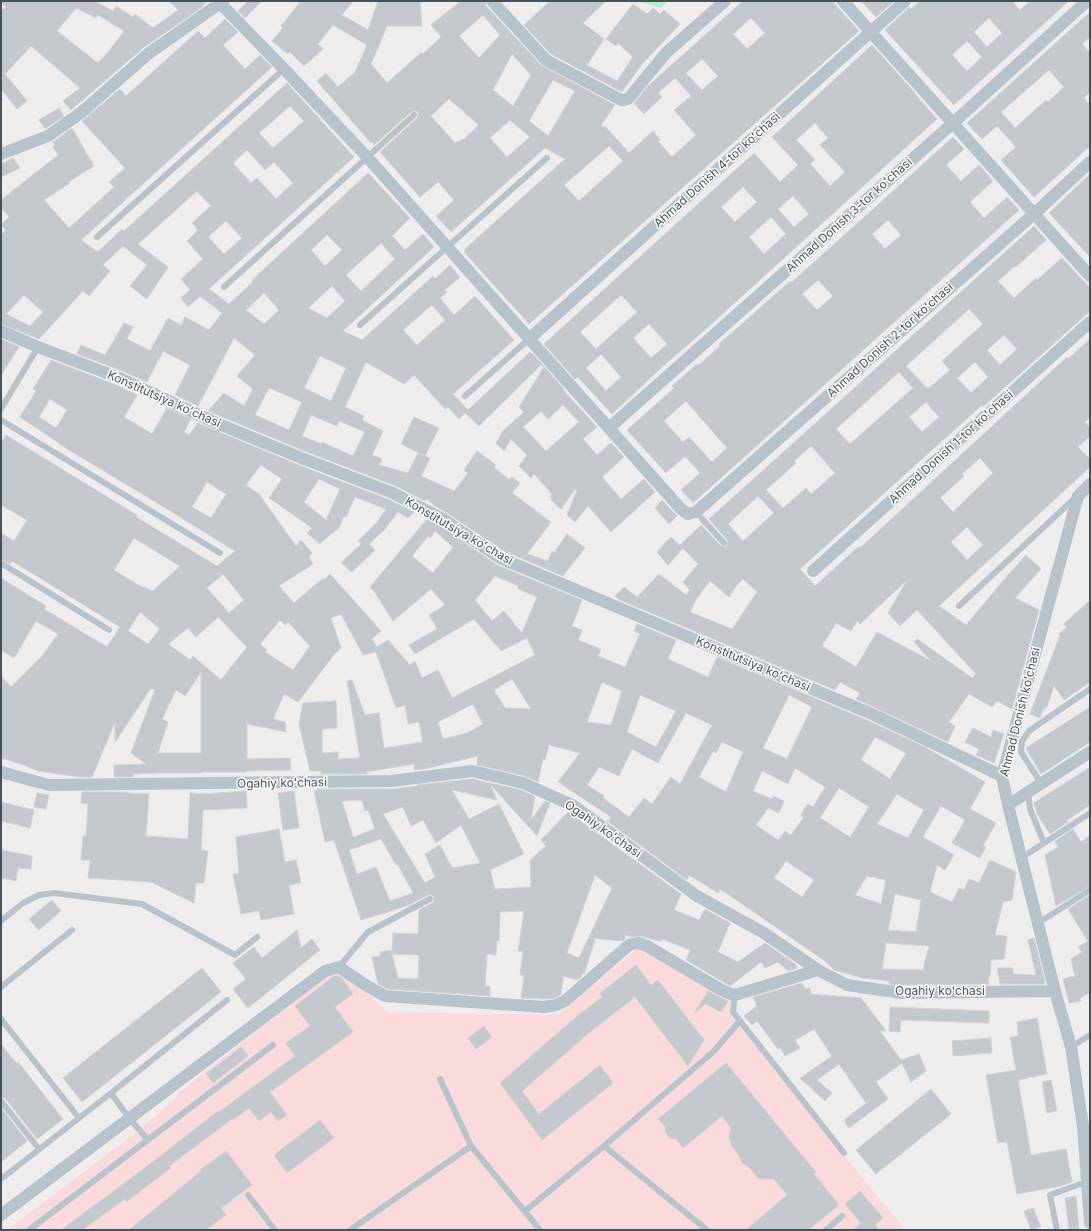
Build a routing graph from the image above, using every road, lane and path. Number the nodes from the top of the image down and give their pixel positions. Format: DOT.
graph roads {
  1 [pos="492,1"];
  2 [pos="725,1"];
  3 [pos="843,1"];
  4 [pos="905,1"];
  5 [pos="1087,1"];
  6 [pos="222,2"];
  7 [pos="871,32"];
  8 [pos="284,69"];
  9 [pos="414,115"];
  10 [pos="953,123"];
  11 [pos="1,154"];
  12 [pos="367,157"];
  13 [pos="547,158"];
  14 [pos="1090,162"];
  15 [pos="1034,214"];
  16 [pos="97,237"];
  17 [pos="446,247"];
  18 [pos="1090,276"];
  19 [pos="224,287"];
  20 [pos="1090,322"];
  21 [pos="360,325"];
  22 [pos="1,332"];
  23 [pos="529,339"];
  24 [pos="38,347"];
  25 [pos="465,396"];
  26 [pos="1,409"];
  27 [pos="1,420"];
  28 [pos="609,428"];
  29 [pos="1090,484"];
  30 [pos="1078,496"];
  31 [pos="692,513"];
  32 [pos="724,543"];
  33 [pos="220,553"];
  34 [pos="1,563"];
  35 [pos="813,571"];
  36 [pos="959,606"];
  37 [pos="109,630"];
  38 [pos="1090,689"];
  39 [pos="1090,752"];
  40 [pos="1,772"];
  41 [pos="1002,776"];
  42 [pos="1041,783"];
  43 [pos="1028,791"];
  44 [pos="1008,805"];
  45 [pos="1090,813"];
  46 [pos="1044,843"];
  47 [pos="1021,858"];
  48 [pos="1090,890"];
  49 [pos="430,899"];
  50 [pos="1,921"];
  51 [pos="1038,923"];
  52 [pos="72,930"];
  53 [pos="257,937"];
  54 [pos="339,967"];
  55 [pos="818,970"];
  56 [pos="1,987"];
  57 [pos="1056,991"];
  58 [pos="735,994"];
  59 [pos="227,1000"];
  60 [pos="1,1020"];
  61 [pos="740,1021"];
  62 [pos="1090,1035"];
  63 [pos="273,1045"];
  64 [pos="1071,1047"];
  65 [pos="440,1079"];
  66 [pos="111,1093"];
  67 [pos="1,1101"];
  68 [pos="79,1118"];
  69 [pos="129,1118"];
  70 [pos="148,1140"];
  71 [pos="471,1146"];
  72 [pos="604,1146"];
  73 [pos="39,1149"];
  74 [pos="844,1153"];
  75 [pos="1,1178"];
  76 [pos="1088,1181"];
  77 [pos="248,1195"];
  78 [pos="525,1211"];
  79 [pos="1,1215"];
  80 [pos="842,1216"];
  81 [pos="1090,1223"];
  82 [pos="29,1230"];
  83 [pos="275,1230"];
  84 [pos="350,1230"];
  85 [pos="540,1230"];
  86 [pos="707,1230"];
  87 [pos="826,1230"];
  88 [pos="1057,1230"];
  1 -- 2 [label="street"];
  3 -- 7 [label="street"];
  4 -- 7 [label="street, Ahmad Donish 4-tor koʻchasi"];
  5 -- 10 [label="street, Ahmad Donish 3-tor koʻchasi"];
  6 -- 8 [label="street"];
  6 -- 11 [label="street"];
  7 -- 10 [label="street"];
  7 -- 23 [label="street, Ahmad Donish 4-tor koʻchasi"];
  8 -- 12 [label="street"];
  8 -- 16 [label="lane"];
  9 -- 12 [label="lane"];
  10 -- 15 [label="street"];
  10 -- 28 [label="street, Ahmad Donish 3-tor koʻchasi"];
  12 -- 17 [label="street"];
  12 -- 19 [label="lane"];
  13 -- 17 [label="lane"];
  14 -- 15 [label="street, Ahmad Donish 2-tor koʻchasi"];
  15 -- 18 [label="street"];
  15 -- 31 [label="street, Ahmad Donish 2-tor koʻchasi"];
  17 -- 21 [label="lane"];
  17 -- 23 [label="street"];
  20 -- 35 [label="street, Ahmad Donish 1-tor koʻchasi"];
  22 -- 24 [label="street, Konstitutsiya koʻchasi"];
  23 -- 25 [label="lane"];
  23 -- 28 [label="street"];
  24 -- 26 [label="lane"];
  24 -- 41 [label="street, Konstitutsiya koʻchasi"];
  27 -- 33 [label="lane"];
  28 -- 31 [label="street"];
  29 -- 30 [label="street, Ahmad Donish koʻchasi"];
  30 -- 36 [label="lane"];
  30 -- 41 [label="street, Ahmad Donish koʻchasi"];
  31 -- 32 [label="lane"];
  34 -- 37 [label="lane"];
  38 -- 42 [label="lane"];
  39 -- 42 [label="street"];
  40 -- 55 [label="street, Ogahiy koʻchasi"];
  41 -- 44 [label="street, Ahmad Donish koʻchasi"];
  42 -- 43 [label="street"];
  43 -- 44 [label="street"];
  43 -- 46 [label="lane"];
  44 -- 47 [label="street, Ahmad Donish koʻchasi"];
  45 -- 46 [label="lane"];
  46 -- 47 [label="lane"];
  47 -- 51 [label="street, Ahmad Donish koʻchasi"];
  48 -- 51 [label="lane"];
  49 -- 54 [label="lane"];
  50 -- 53 [label="lane"];
  51 -- 57 [label="street, Ahmad Donish koʻchasi"];
  52 -- 56 [label="lane"];
  54 -- 58 [label="street"];
  54 -- 69 [label="street"];
  55 -- 57 [label="street, Ogahiy koʻchasi"];
  55 -- 58 [label="street"];
  57 -- 64 [label="street, Ahmad Donish koʻchasi"];
  58 -- 61 [label="lane"];
  59 -- 66 [label="lane"];
  60 -- 68 [label="lane"];
  61 -- 72 [label="lane"];
  61 -- 74 [label="lane"];
  62 -- 64 [label="lane"];
  63 -- 70 [label="lane"];
  64 -- 76 [label="street, Ahmad Donish koʻchasi"];
  65 -- 71 [label="lane"];
  66 -- 68 [label="lane"];
  66 -- 69 [label="lane"];
  67 -- 73 [label="lane"];
  68 -- 73 [label="lane"];
  69 -- 70 [label="lane"];
  69 -- 79 [label="street"];
  70 -- 82 [label="lane"];
  71 -- 78 [label="lane"];
  71 -- 84 [label="lane"];
  72 -- 78 [label="lane"];
  72 -- 86 [label="lane"];
  73 -- 75 [label="lane"];
  76 -- 81 [label="street, Ahmad Donish koʻchasi"];
  76 -- 88 [label="lane"];
  77 -- 83 [label="lane"];
  78 -- 85 [label="lane"];
  80 -- 87 [label="lane"];
}
